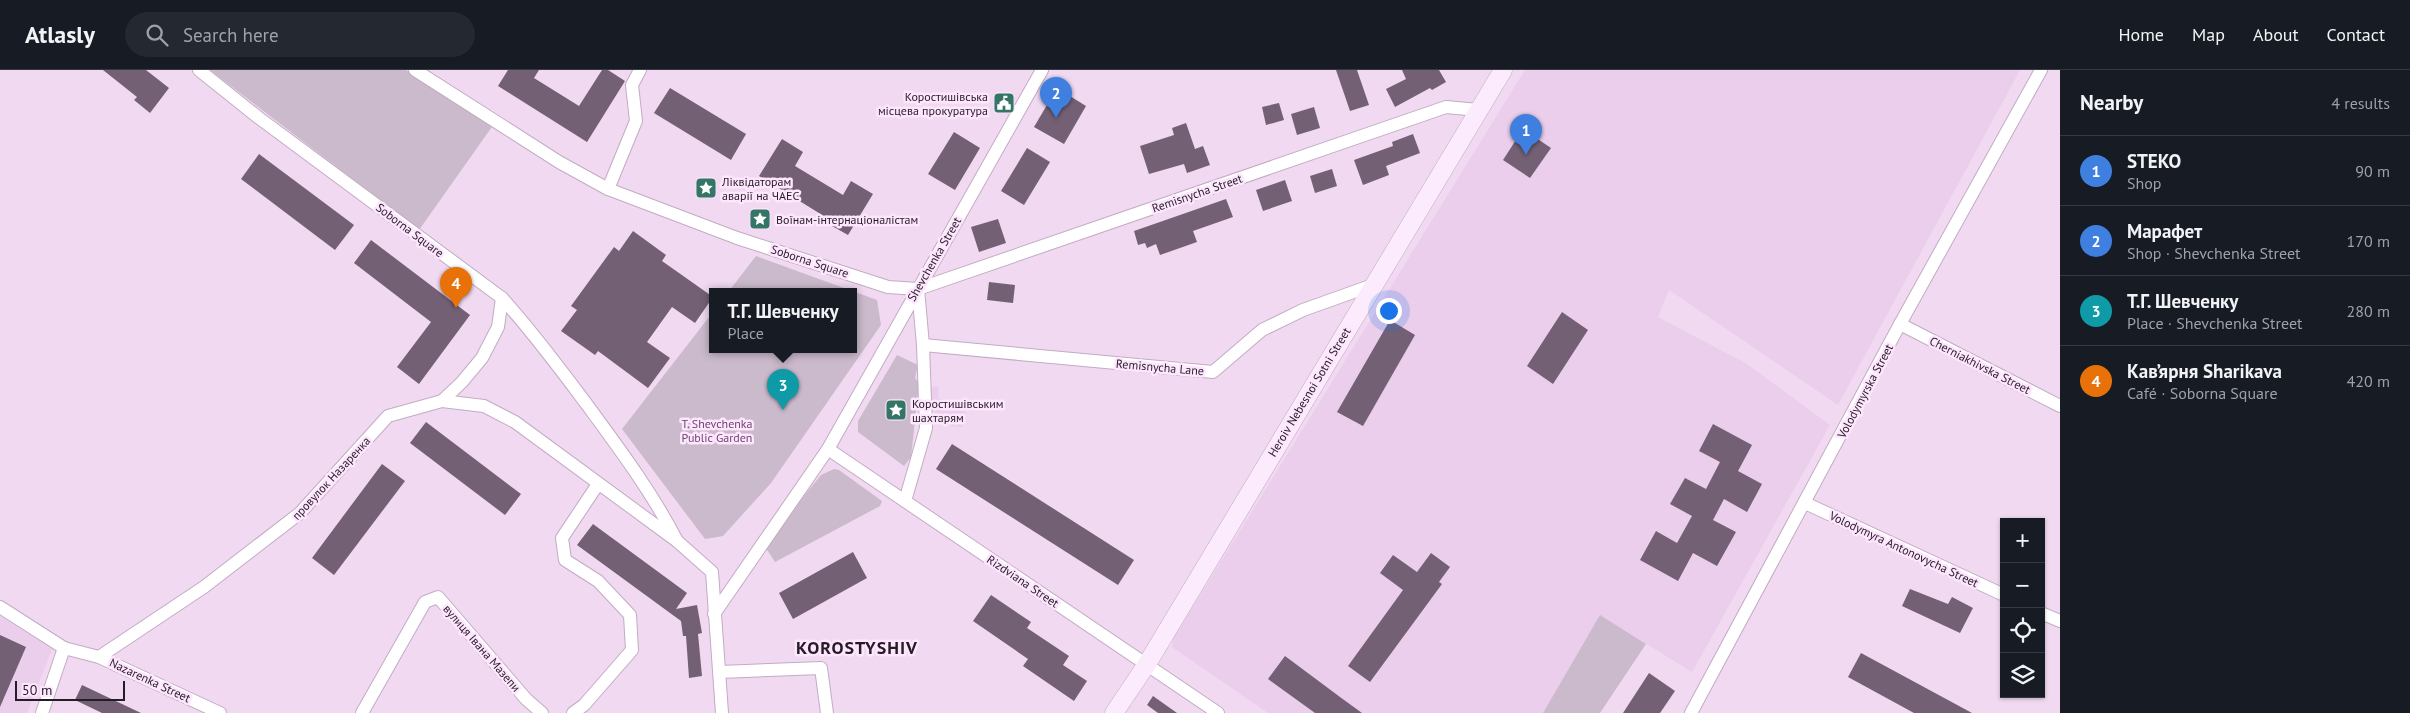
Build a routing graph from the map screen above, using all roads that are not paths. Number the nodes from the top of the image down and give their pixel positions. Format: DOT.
graph roads {
  1 [pos="199,70"];
  2 [pos="415,70"];
  3 [pos="640,70"];
  4 [pos="1042,70"];
  5 [pos="1503,70"];
  6 [pos="2041,70"];
  7 [pos="1478,110"];
  8 [pos="608,189"];
  9 [pos="1373,285"];
  10 [pos="918,289"];
  11 [pos="502,298"];
  12 [pos="1900,324"];
  13 [pos="923,345"];
  14 [pos="442,401"];
  15 [pos="2060,406"];
  16 [pos="828,449"];
  17 [pos="598,484"];
  18 [pos="905,501"];
  19 [pos="1805,503"];
  20 [pos="677,541"];
  21 [pos="2000,593"];
  22 [pos="0,608"];
  23 [pos="714,614"];
  24 [pos="2045,615"];
  25 [pos="2060,621"];
  26 [pos="64,648"];
  27 [pos="99,657"];
  28 [pos="1147,664"];
  29 [pos="720,672"];
  30 [pos="42,713"];
  31 [pos="220,713"];
  32 [pos="362,713"];
  33 [pos="542,713"];
  34 [pos="573,713"];
  35 [pos="722,713"];
  36 [pos="827,713"];
  37 [pos="1114,713"];
  38 [pos="1218,713"];
  39 [pos="1691,713"];
  1 -- 11 [label="street, Soborna Square"];
  2 -- 8 [label="street, Soborna Square"];
  3 -- 8 [label="street"];
  4 -- 10 [label="street, Shevchenka Street"];
  5 -- 7 [label="street, Heroiv Nebesnoi Sotni Street"];
  6 -- 12 [label="street, Volodymyrska Street"];
  7 -- 9 [label="street, Heroiv Nebesnoi Sotni Street"];
  7 -- 10 [label="street, Remisnycha Street"];
  8 -- 10 [label="street, Soborna Square"];
  9 -- 13 [label="street, Remisnycha Lane"];
  9 -- 28 [label="street, Heroiv Nebesnoi Sotni Street"];
  10 -- 13 [label="street"];
  10 -- 16 [label="street, Shevchenka Street"];
  11 -- 14 [label="street, провулок Назаренка"];
  11 -- 20 [label="street, Soborna Square"];
  12 -- 15 [label="street, Cherniakhivska Street"];
  12 -- 19 [label="street, Volodymyrska Street"];
  13 -- 18 [label="street"];
  14 -- 17 [label="street"];
  14 -- 27 [label="street, провулок Назаренка"];
  16 -- 18 [label="street, Rizdviana Street"];
  16 -- 23 [label="street, Shevchenka Street"];
  17 -- 20 [label="street"];
  17 -- 34 [label="street"];
  18 -- 28 [label="street, Rizdviana Street"];
  19 -- 21 [label="street, Volodymyra Antonovycha Street"];
  19 -- 39 [label="street, Volodymyrska Street"];
  20 -- 23 [label="street"];
  22 -- 26 [label="street, Nazarenka Street"];
  23 -- 29 [label="street"];
  24 -- 25 [label="street"];
  26 -- 27 [label="street, Nazarenka Street"];
  26 -- 30 [label="street"];
  27 -- 31 [label="street, Nazarenka Street"];
  28 -- 37 [label="street, Heroiv Nebesnoi Sotni Street"];
  28 -- 38 [label="street, Rizdviana Street"];
  29 -- 35 [label="street"];
  29 -- 36 [label="street"];
  32 -- 33 [label="street, вулиця Івана Мазепи"];
}
